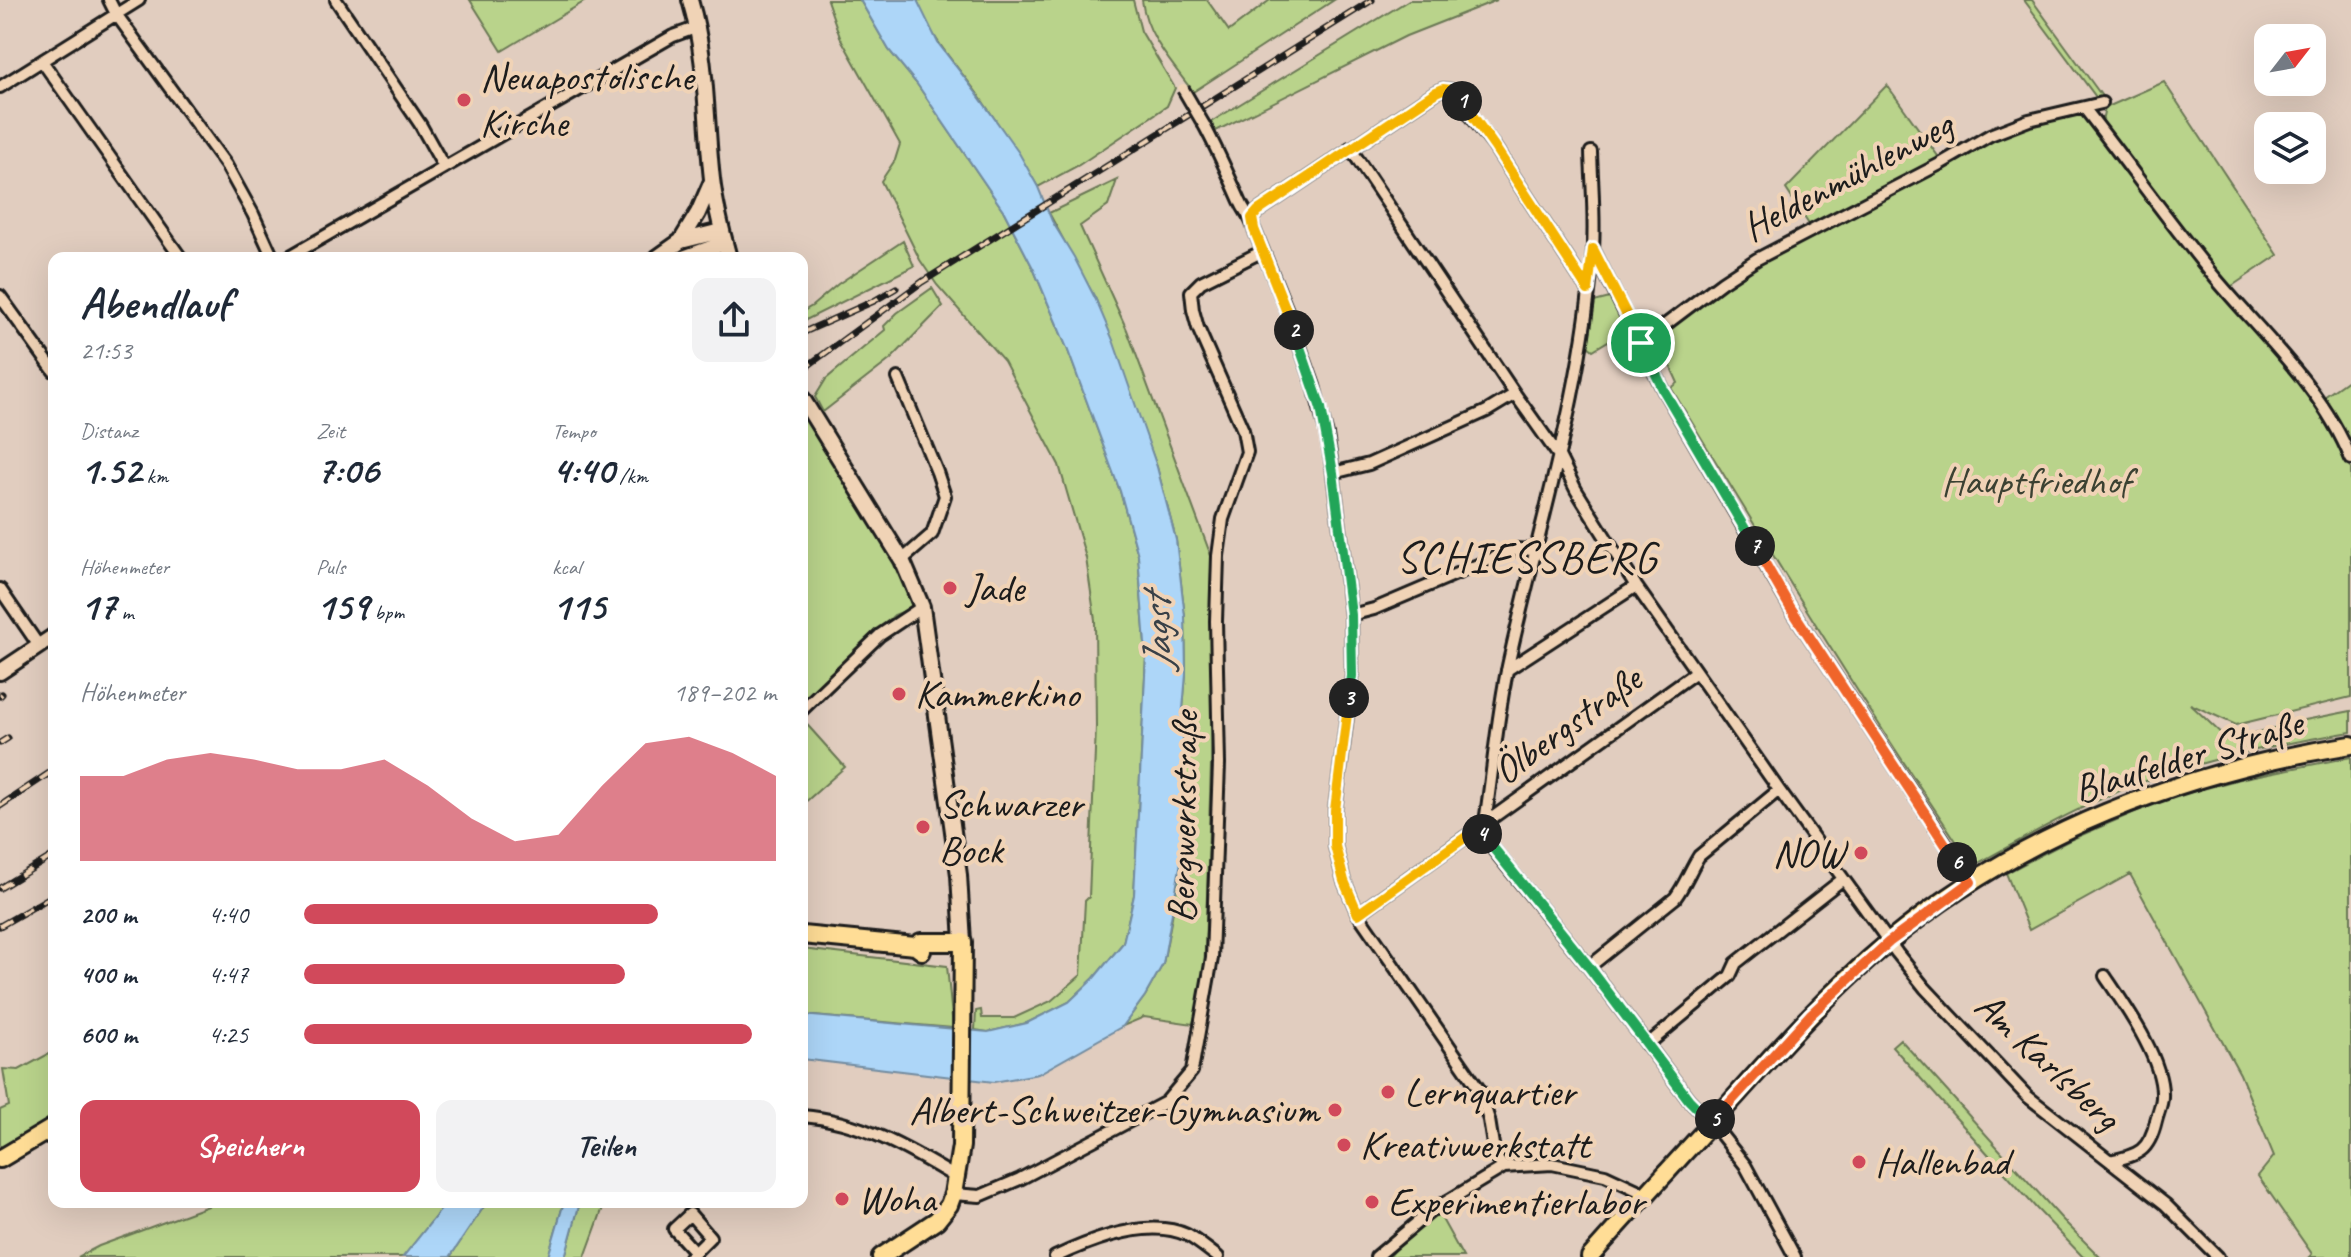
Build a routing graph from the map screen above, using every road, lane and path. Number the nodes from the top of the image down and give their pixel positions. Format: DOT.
graph roads {
  1 [pos="109,0"];
  2 [pos="139,0"];
  3 [pos="336,0"];
  4 [pos="690,0"];
  5 [pos="116,14"];
  6 [pos="698,27"];
  7 [pos="42,61"];
  8 [pos="0,87"];
  9 [pos="1183,89"];
  10 [pos="2102,103"];
  11 [pos="2085,109"];
  12 [pos="1350,148"];
  13 [pos="1591,152"];
  14 [pos="444,167"];
  15 [pos="712,180"];
  16 [pos="1252,218"];
  17 [pos="723,237"];
  18 [pos="681,241"];
  19 [pos="1593,249"];
  20 [pos="1263,251"];
  21 [pos="177,252"];
  22 [pos="270,252"];
  23 [pos="297,252"];
  24 [pos="665,252"];
  25 [pos="694,252"];
  26 [pos="727,252"];
  27 [pos="1588,290"];
  28 [pos="0,296"];
  29 [pos="1641,343"];
  30 [pos="48,363"];
  31 [pos="898,378"];
  32 [pos="1515,394"];
  33 [pos="808,408"];
  34 [pos="1559,456"];
  35 [pos="2351,459"];
  36 [pos="1333,473"];
  37 [pos="1535,550"];
  38 [pos="902,560"];
  39 [pos="1636,586"];
  40 [pos="0,589"];
  41 [pos="922,607"];
  42 [pos="1351,615"];
  43 [pos="48,640"];
  44 [pos="39,646"];
  45 [pos="1507,670"];
  46 [pos="0,672"];
  47 [pos="1696,672"];
  48 [pos="808,704"];
  49 [pos="2351,745"];
  50 [pos="1779,790"];
  51 [pos="1481,826"];
  52 [pos="1843,879"];
  53 [pos="1971,882"];
  54 [pos="1358,914"];
  55 [pos="808,936"];
  56 [pos="1889,942"];
  57 [pos="963,948"];
  58 [pos="1589,967"];
  59 [pos="2105,976"];
  60 [pos="1647,1045"];
  61 [pos="808,1117"];
  62 [pos="1712,1123"];
  63 [pos="48,1131"];
  64 [pos="0,1159"];
  65 [pos="2110,1161"];
  66 [pos="1504,1167"];
  67 [pos="955,1186"];
  68 [pos="1646,1194"];
  69 [pos="881,1257"];
  70 [pos="1055,1257"];
  71 [pos="1218,1257"];
  72 [pos="1376,1257"];
  73 [pos="1590,1257"];
  74 [pos="1795,1257"];
  75 [pos="2218,1257"];
  1 -- 5 [label="street"];
  2 -- 5 [label="street"];
  3 -- 14 [label="street"];
  4 -- 6 [label="main road"];
  5 -- 7 [label="street"];
  5 -- 22 [label="street"];
  6 -- 14 [label="street"];
  6 -- 15 [label="main road"];
  7 -- 8 [label="street"];
  7 -- 21 [label="street"];
  9 -- 16 [label="street, bridge"];
  10 -- 11 [label="street, Heldenmühlenweg"];
  11 -- 29 [label="street, Heldenmühlenweg"];
  11 -- 35 [label="street"];
  12 -- 16 [label="street"];
  12 -- 27 [label="street"];
  12 -- 32 [label="street, Am Karlsberg"];
  13 -- 19 [label="street"];
  14 -- 23 [label="street"];
  15 -- 17 [label="main road"];
  15 -- 18 [label="main road"];
  16 -- 20 [label="street"];
  17 -- 18 [label="main road"];
  17 -- 25 [label="main road"];
  17 -- 26 [label="main road"];
  18 -- 24 [label="main road"];
  19 -- 27 [label="street"];
  19 -- 29 [label="street"];
  20 -- 36 [label="street"];
  20 -- 67 [label="street, Bergwerkstraße"];
  27 -- 34 [label="street"];
  28 -- 30 [label="street"];
  29 -- 53 [label="street"];
  31 -- 38 [label="street"];
  32 -- 34 [label="street, Am Karlsberg"];
  32 -- 36 [label="street"];
  33 -- 38 [label="main road"];
  34 -- 37 [label="street"];
  34 -- 39 [label="street, Am Karlsberg"];
  36 -- 42 [label="street"];
  37 -- 42 [label="street"];
  37 -- 45 [label="street"];
  38 -- 41 [label="main road"];
  39 -- 45 [label="street"];
  39 -- 47 [label="street, Am Karlsberg"];
  40 -- 44 [label="street"];
  41 -- 48 [label="street"];
  41 -- 57 [label="main road"];
  42 -- 54 [label="street"];
  43 -- 44 [label="main road"];
  44 -- 46 [label="main road"];
  45 -- 51 [label="street"];
  47 -- 50 [label="street, Am Karlsberg"];
  47 -- 51 [label="street, Ölbergstraße"];
  49 -- 53 [label="main road, Blaufelder Straße"];
  50 -- 52 [label="street, Am Karlsberg"];
  50 -- 58 [label="street"];
  51 -- 54 [label="street, Ölbergstraße"];
  51 -- 58 [label="street"];
  52 -- 56 [label="street, Am Karlsberg"];
  52 -- 60 [label="street"];
  53 -- 56 [label="main road, Blaufelder Straße"];
  54 -- 66 [label="street"];
  55 -- 57 [label="main road"];
  56 -- 62 [label="main road, Blaufelder Straße"];
  56 -- 65 [label="street, Am Karlsberg"];
  57 -- 67 [label="main road"];
  58 -- 60 [label="street"];
  59 -- 65 [label="street, Am Karlsberg"];
  60 -- 62 [label="street"];
  61 -- 67 [label="street"];
  62 -- 68 [label="main road, Blaufelder Straße"];
  62 -- 74 [label="street"];
  63 -- 64 [label="main road"];
  65 -- 75 [label="street"];
  66 -- 68 [label="street"];
  66 -- 72 [label="street"];
  67 -- 69 [label="main road"];
  68 -- 73 [label="main road, Blaufelder Straße"];
  70 -- 71 [label="street"];
}
